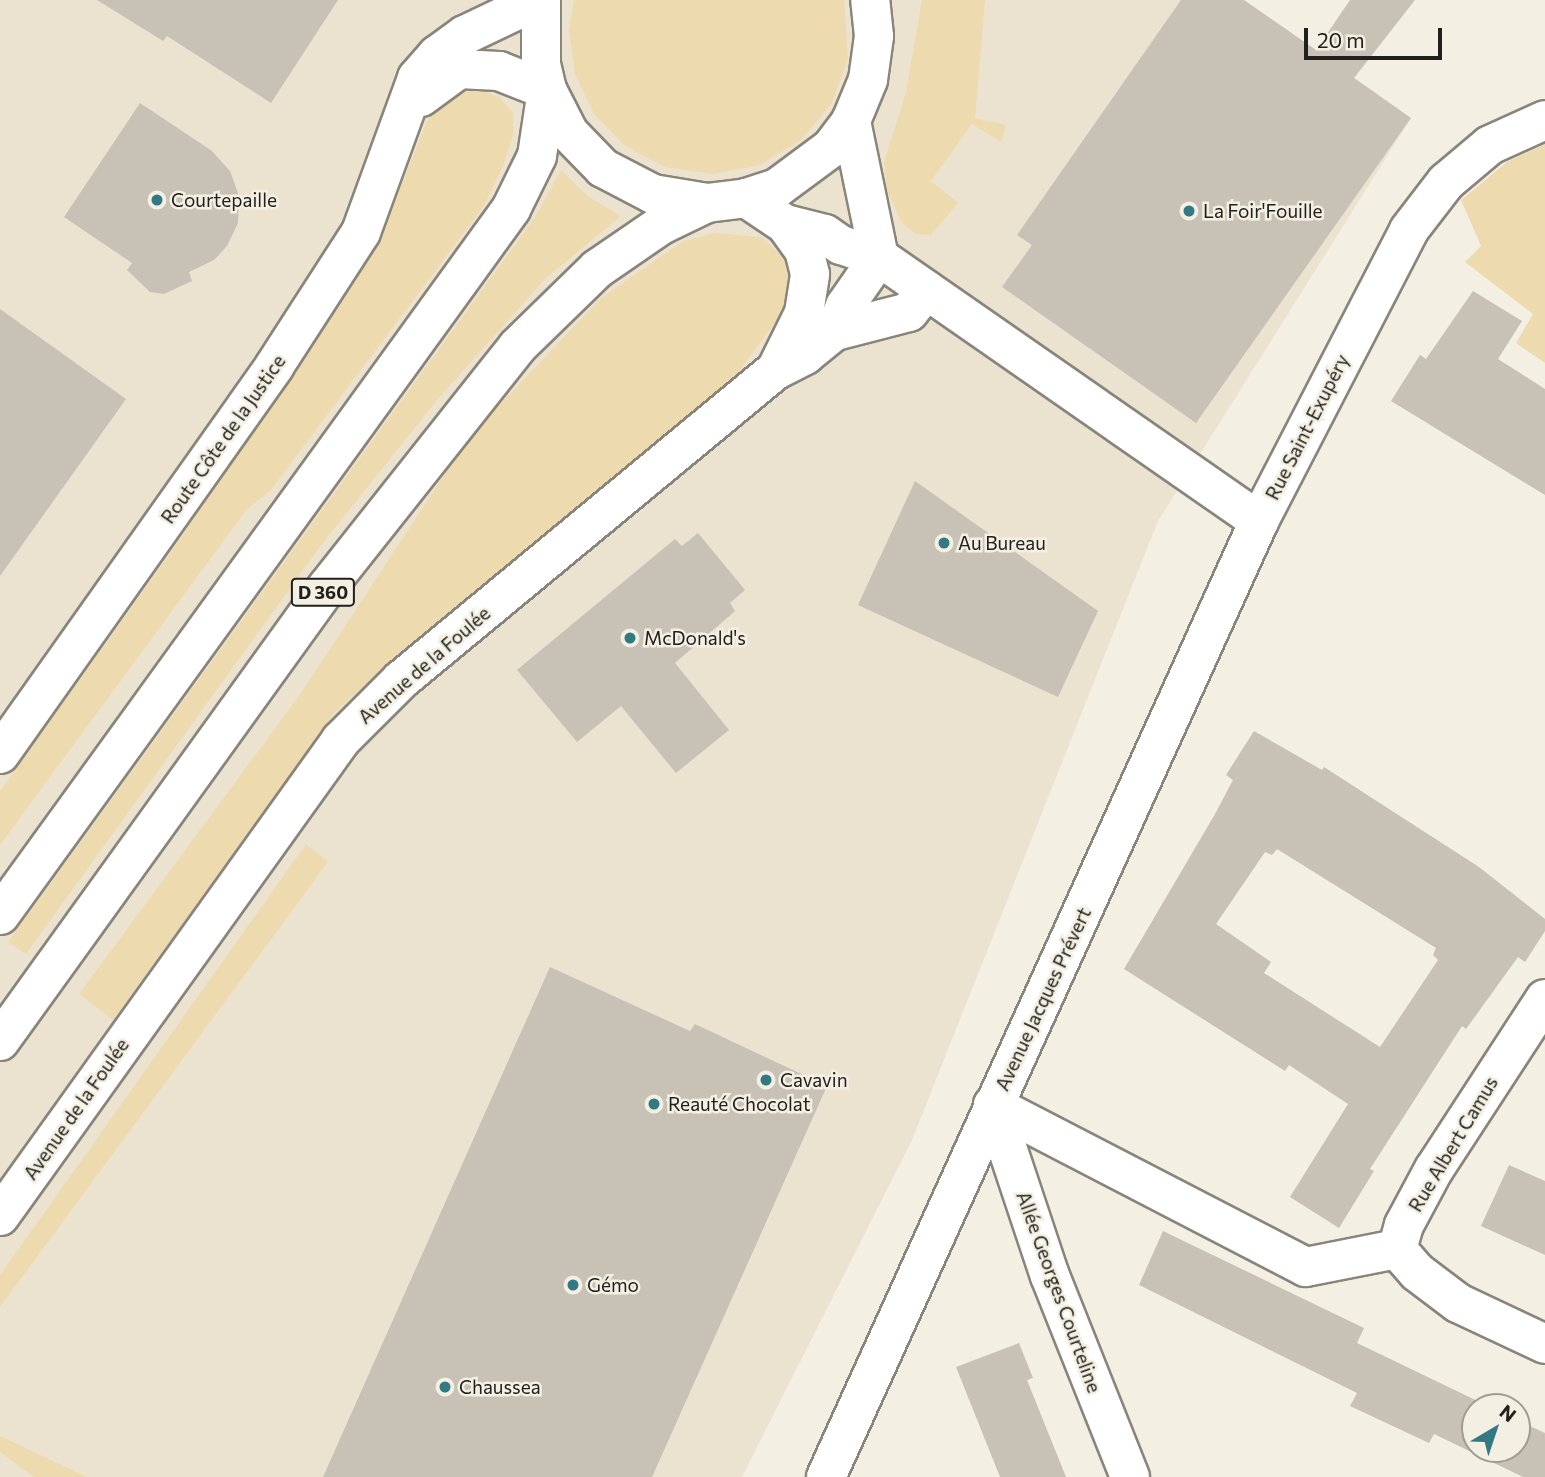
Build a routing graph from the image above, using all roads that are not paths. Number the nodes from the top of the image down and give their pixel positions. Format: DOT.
graph roads {
  1 [pos="540,0"];
  2 [pos="870,0"];
  3 [pos="547,90"];
  4 [pos="411,104"];
  5 [pos="1545,120"];
  6 [pos="851,121"];
  7 [pos="746,198"];
  8 [pos="707,203"];
  9 [pos="785,224"];
  10 [pos="879,257"];
  11 [pos="926,290"];
  12 [pos="835,331"];
  13 [pos="776,370"];
  14 [pos="1259,522"];
  15 [pos="0,754"];
  16 [pos="0,915"];
  17 [pos="1545,999"];
  18 [pos="0,1041"];
  19 [pos="993,1105"];
  20 [pos="0,1216"];
  21 [pos="1397,1249"];
  22 [pos="1545,1344"];
  23 [pos="826,1477"];
  24 [pos="1130,1477"];
  1 -- 3 [label="main road"];
  1 -- 4 [label="main road, Route Côte de la Justice"];
  2 -- 6 [label="main road"];
  3 -- 4 [label="main road"];
  3 -- 8 [label="main road"];
  3 -- 16 [label="main road"];
  4 -- 15 [label="main road, Route Côte de la Justice"];
  5 -- 14 [label="main road, Rue Saint-Exupéry"];
  6 -- 7 [label="main road"];
  6 -- 10 [label="main road"];
  7 -- 8 [label="main road"];
  7 -- 9 [label="main road"];
  8 -- 18 [label="main road, D 360"];
  9 -- 10 [label="main road, Rue Saint-Exupéry"];
  9 -- 13 [label="main road"];
  10 -- 11 [label="main road, Rue Saint-Exupéry"];
  10 -- 12 [label="main road, Avenue de la Foulée"];
  11 -- 12 [label="main road, Avenue de la Foulée"];
  11 -- 14 [label="main road, Rue Saint-Exupéry"];
  12 -- 13 [label="main road, Avenue de la Foulée"];
  13 -- 20 [label="main road, Avenue de la Foulée"];
  14 -- 19 [label="main road, Avenue Jacques Prévert"];
  17 -- 21 [label="main road, Rue Albert Camus"];
  19 -- 21 [label="main road"];
  19 -- 23 [label="main road, Avenue Jacques Prévert"];
  19 -- 24 [label="main road, Allée Georges Courteline"];
  21 -- 22 [label="main road"];
}
